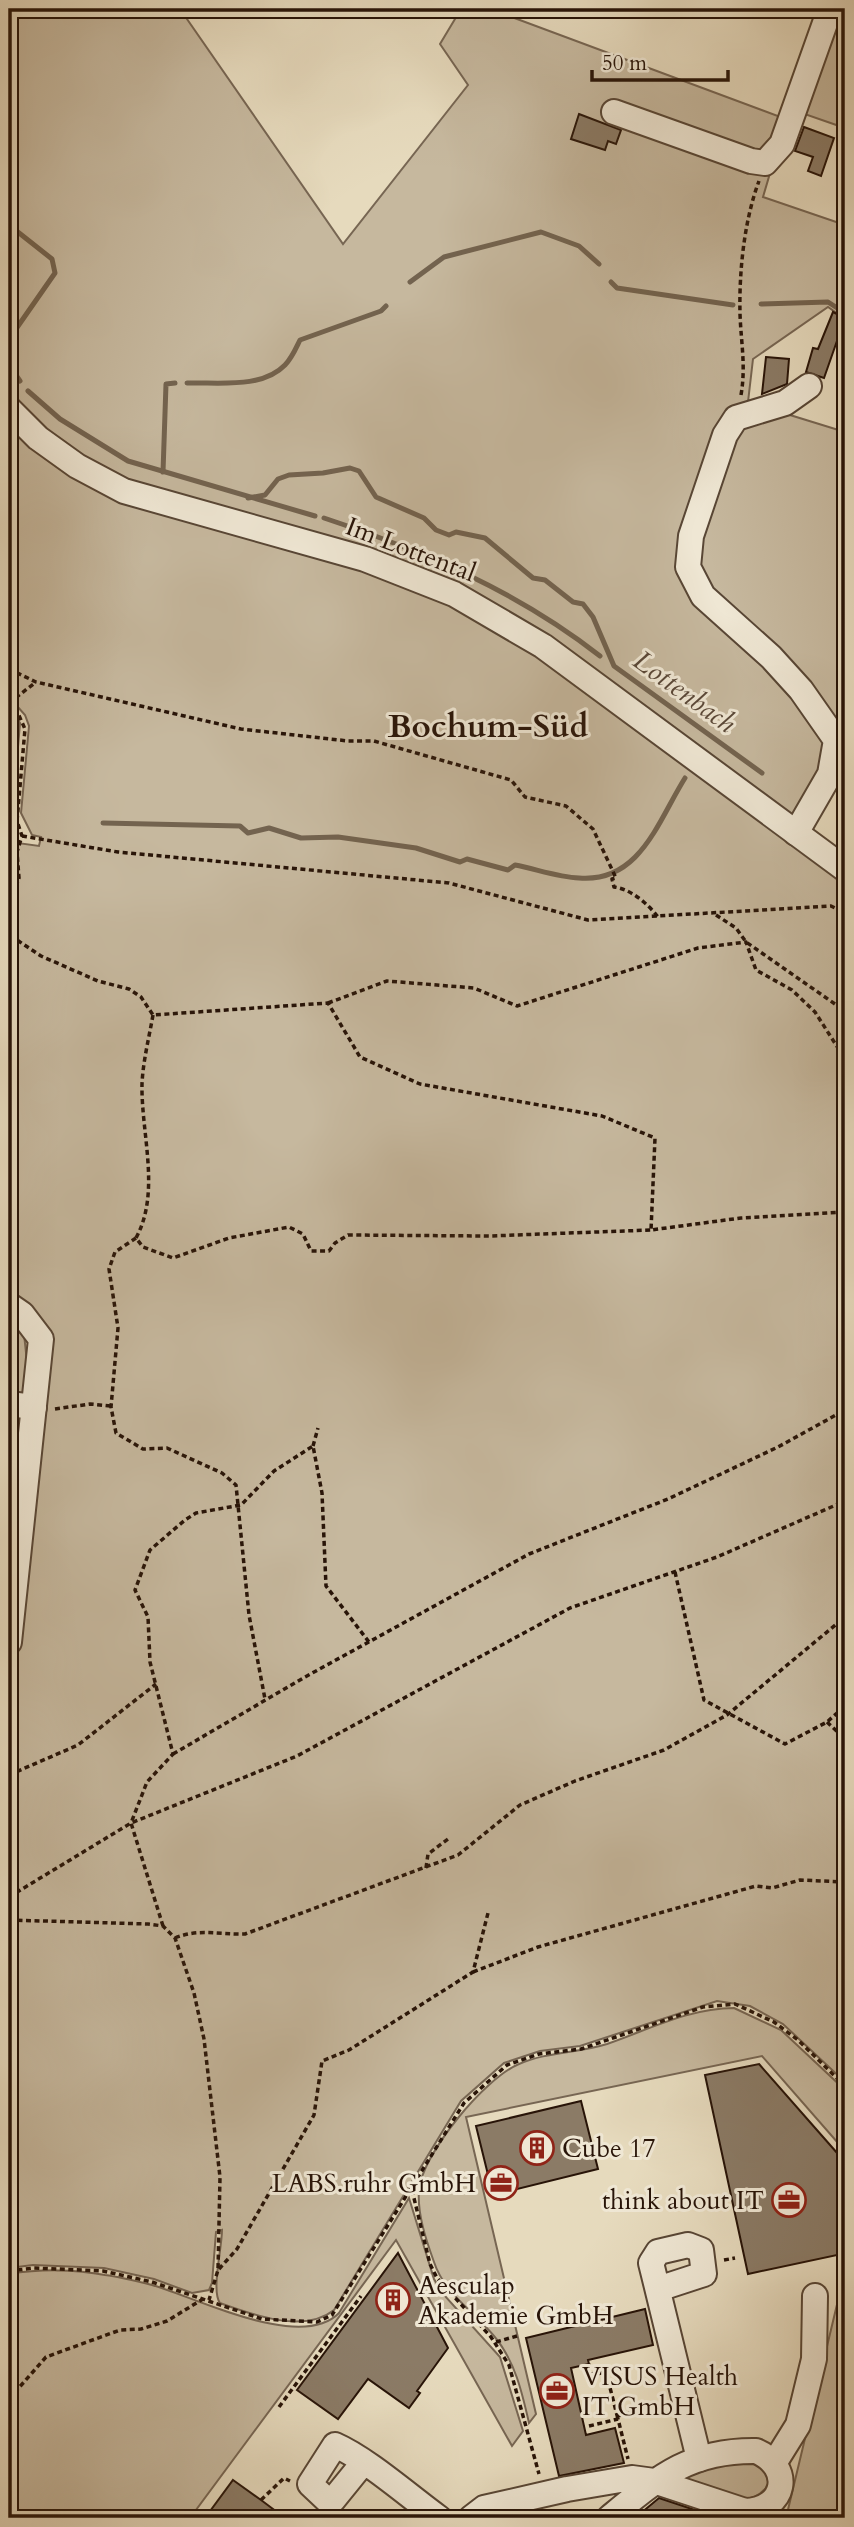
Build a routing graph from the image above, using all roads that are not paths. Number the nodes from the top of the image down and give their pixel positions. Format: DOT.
graph roads {
  1 [pos="830,9"];
  2 [pos="614,112"];
  3 [pos="808,386"];
  4 [pos="9,409"];
  5 [pos="796,833"];
  6 [pos="845,869"];
  7 [pos="9,1305"];
  8 [pos="9,1404"];
  9 [pos="34,1408"];
  10 [pos="11,1611"];
  11 [pos="9,1642"];
  12 [pos="658,2289"];
  13 [pos="814,2296"];
  14 [pos="699,2459"];
  15 [pos="775,2462"];
  16 [pos="363,2463"];
  17 [pos="654,2481"];
  18 [pos="439,2518"];
  19 [pos="471,2518"];
  20 [pos="609,2518"];
  1 -- 2 [label="street"];
  3 -- 5 [label="street"];
  4 -- 5 [label="street, Im Lottental"];
  5 -- 6 [label="street, Im Lottental"];
  7 -- 9 [label="street"];
  8 -- 9 [label="street"];
  9 -- 10 [label="street"];
  10 -- 11 [label="street"];
  12 -- 14 [label="street"];
  13 -- 15 [label="street"];
  14 -- 15 [label="street"];
  14 -- 17 [label="street"];
  15 -- 17 [label="street"];
  16 -- 18 [label="street"];
  17 -- 19 [label="street"];
  17 -- 20 [label="street"];
}
